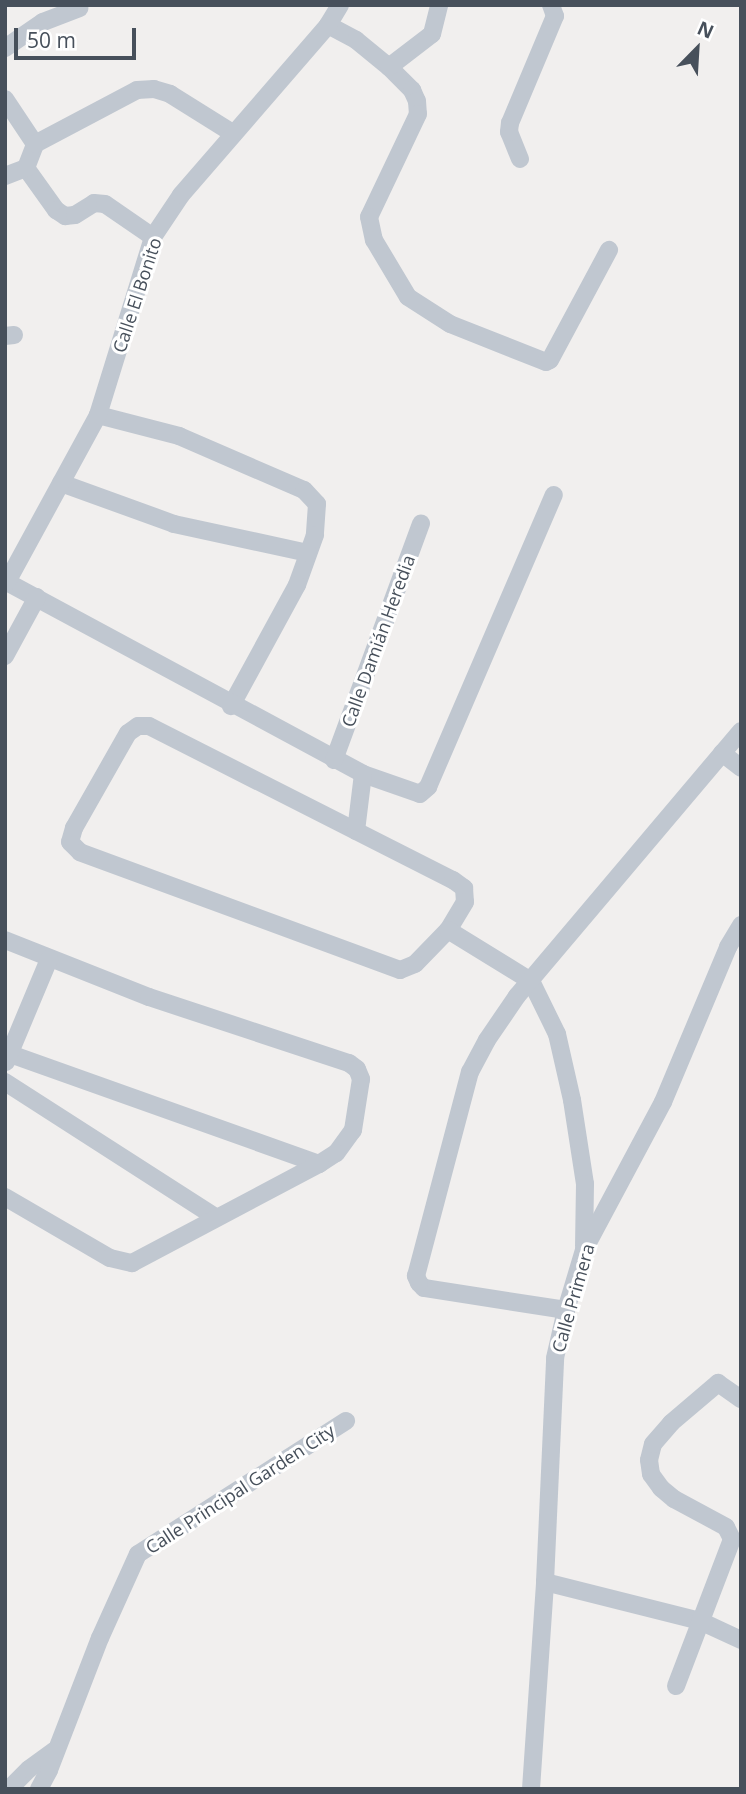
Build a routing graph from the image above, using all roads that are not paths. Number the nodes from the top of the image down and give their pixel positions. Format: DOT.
graph roads {
  1 [pos="340,5"];
  2 [pos="439,5"];
  3 [pos="551,5"];
  4 [pos="79,8"];
  5 [pos="328,25"];
  6 [pos="5,48"];
  7 [pos="389,67"];
  8 [pos="5,99"];
  9 [pos="234,134"];
  10 [pos="35,144"];
  11 [pos="520,159"];
  12 [pos="26,168"];
  13 [pos="5,176"];
  14 [pos="153,237"];
  15 [pos="609,250"];
  16 [pos="98,415"];
  17 [pos="61,483"];
  18 [pos="554,495"];
  19 [pos="421,523"];
  20 [pos="308,553"];
  21 [pos="6,582"];
  22 [pos="37,597"];
  23 [pos="5,656"];
  24 [pos="231,706"];
  25 [pos="741,731"];
  26 [pos="722,753"];
  27 [pos="334,760"];
  28 [pos="741,768"];
  29 [pos="363,775"];
  30 [pos="356,831"];
  31 [pos="741,925"];
  32 [pos="448,930"];
  33 [pos="5,940"];
  34 [pos="49,959"];
  35 [pos="531,981"];
  36 [pos="7,1057"];
  37 [pos="5,1082"];
  38 [pos="319,1164"];
  39 [pos="5,1197"];
  40 [pos="215,1217"];
  41 [pos="584,1250"];
  42 [pos="566,1310"];
  43 [pos="741,1399"];
  44 [pos="346,1421"];
  45 [pos="545,1582"];
  46 [pos="700,1621"];
  47 [pos="741,1640"];
  48 [pos="676,1686"];
  49 [pos="54,1751"];
  50 [pos="9,1789"];
  51 [pos="39,1789"];
  52 [pos="531,1789"];
  1 -- 5 [label="street, Calle El Bonito"];
  2 -- 7 [label="street"];
  3 -- 11 [label="street"];
  4 -- 6 [label="street"];
  5 -- 7 [label="street"];
  5 -- 9 [label="street, Calle El Bonito"];
  7 -- 15 [label="street"];
  8 -- 10 [label="street"];
  9 -- 10 [label="street"];
  9 -- 14 [label="street, Calle El Bonito"];
  10 -- 12 [label="street"];
  12 -- 13 [label="street"];
  12 -- 14 [label="street"];
  14 -- 16 [label="street, Calle El Bonito"];
  16 -- 17 [label="street, Calle El Bonito"];
  16 -- 20 [label="street"];
  17 -- 20 [label="street"];
  17 -- 21 [label="street, Calle El Bonito"];
  18 -- 29 [label="street"];
  19 -- 27 [label="street, Calle Damián Heredia"];
  20 -- 24 [label="street"];
  21 -- 22 [label="street"];
  22 -- 23 [label="street"];
  22 -- 24 [label="street"];
  24 -- 27 [label="street"];
  25 -- 26 [label="street"];
  26 -- 28 [label="street"];
  26 -- 35 [label="street"];
  27 -- 29 [label="street"];
  29 -- 30 [label="street"];
  30 -- 32 [label="street"];
  30 -- 32 [label="street"];
  31 -- 41 [label="street, Calle Primera"];
  32 -- 35 [label="street"];
  33 -- 34 [label="street"];
  34 -- 36 [label="street"];
  34 -- 38 [label="street"];
  35 -- 41 [label="street"];
  35 -- 42 [label="street"];
  36 -- 38 [label="street"];
  37 -- 40 [label="street"];
  38 -- 40 [label="street"];
  39 -- 40 [label="street"];
  41 -- 42 [label="street, Calle Primera"];
  42 -- 45 [label="street, Calle Primera"];
  43 -- 46 [label="street"];
  44 -- 49 [label="street, Calle Principal Garden City"];
  45 -- 46 [label="street"];
  45 -- 52 [label="street, Calle Primera"];
  46 -- 47 [label="street"];
  46 -- 48 [label="street"];
  49 -- 50 [label="street"];
  49 -- 51 [label="street, Calle Principal Garden City"];
}
